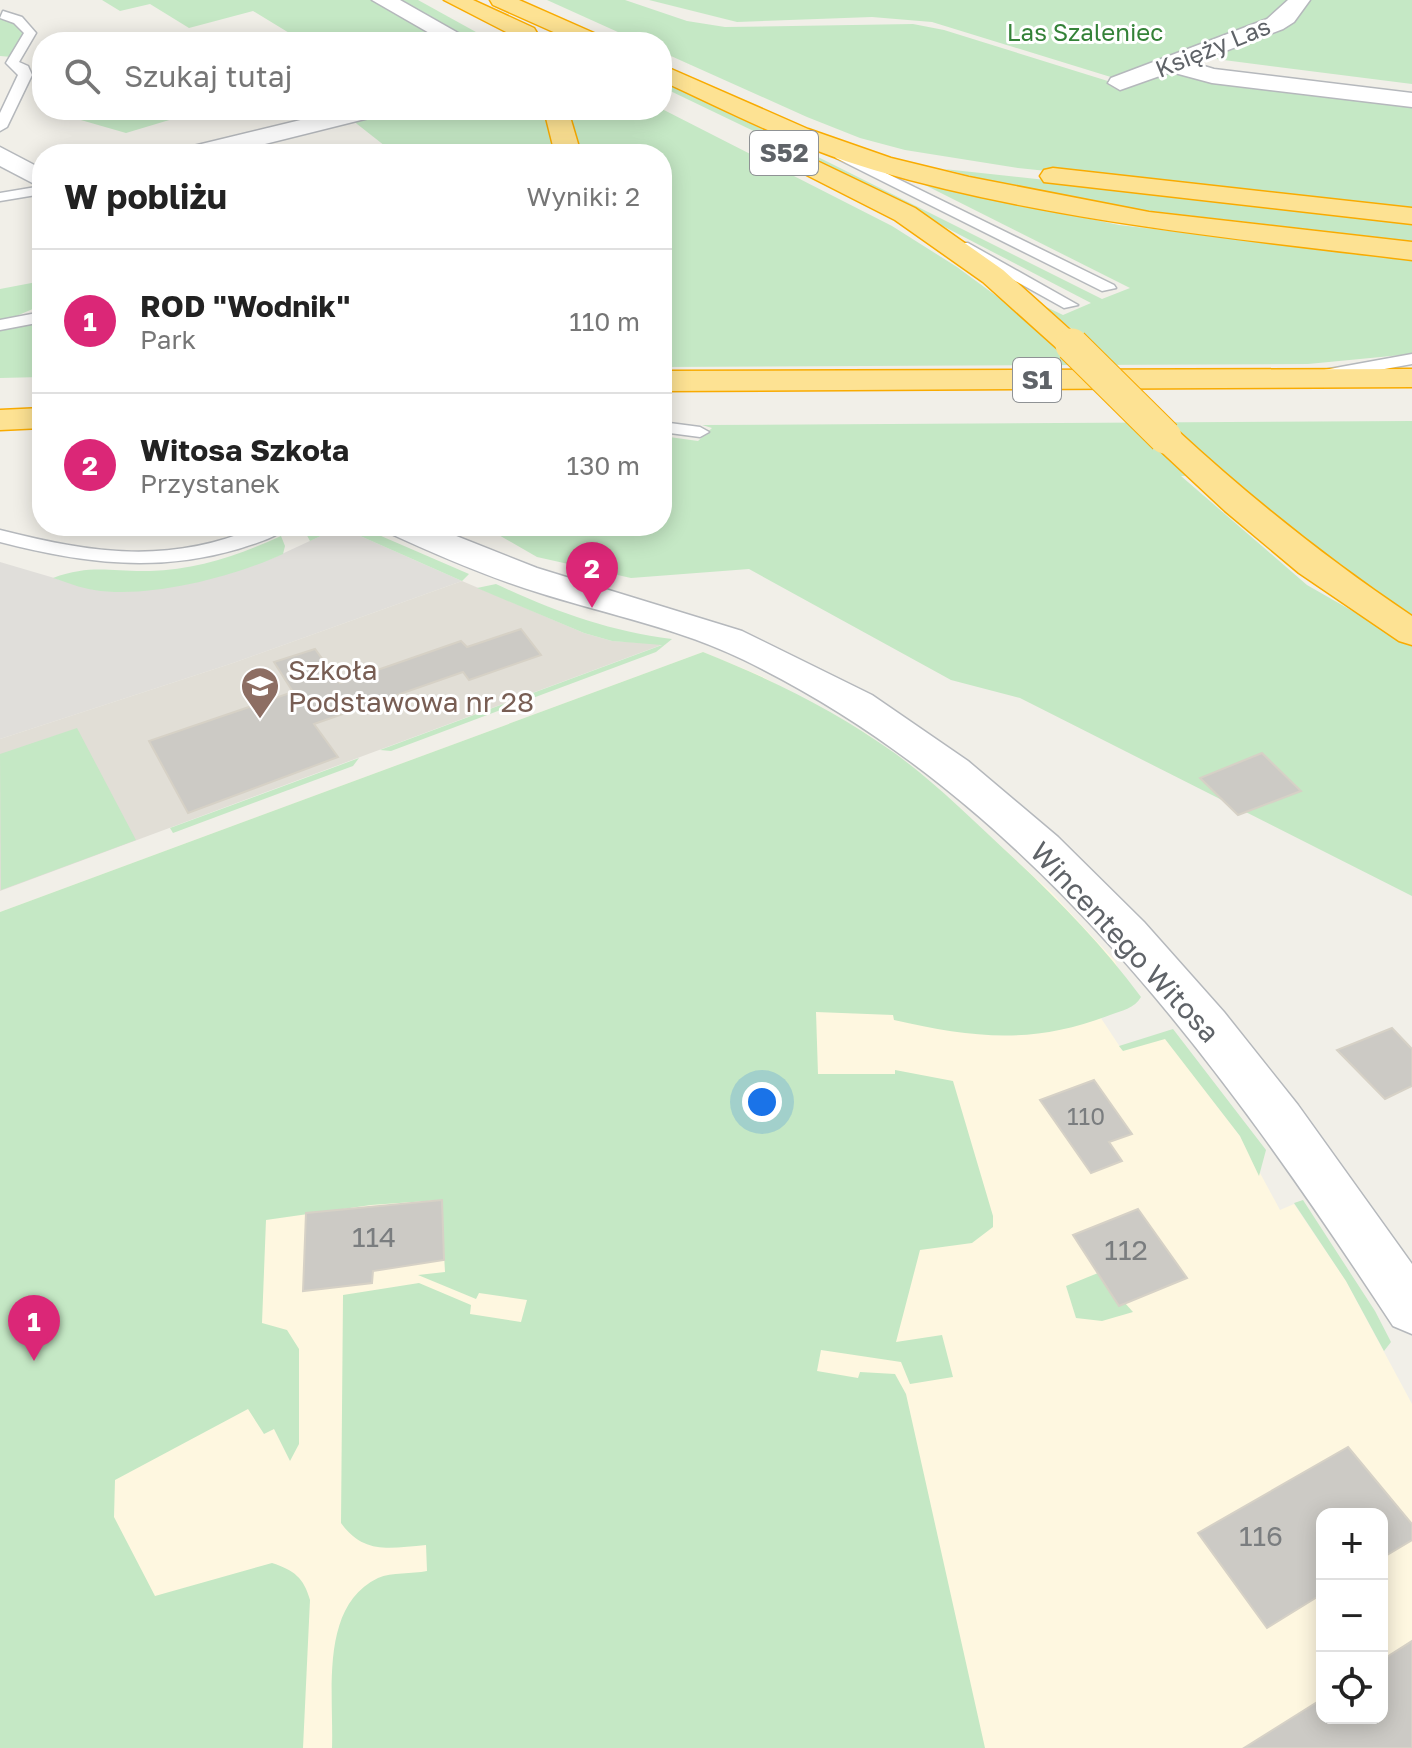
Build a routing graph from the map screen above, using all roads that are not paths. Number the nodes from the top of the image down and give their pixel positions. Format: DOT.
graph roads {
  1 [pos="383,0"];
  2 [pos="454,0"];
  3 [pos="501,0"];
  4 [pos="1299,0"];
  5 [pos="3,15"];
  6 [pos="443,32"];
  7 [pos="499,32"];
  8 [pos="524,32"];
  9 [pos="573,32"];
  10 [pos="6,61"];
  11 [pos="1174,65"];
  12 [pos="1120,83"];
  13 [pos="672,84"];
  14 [pos="672,84"];
  15 [pos="672,85"];
  16 [pos="1412,100"];
  17 [pos="332,120"];
  18 [pos="559,120"];
  19 [pos="0,127"];
  20 [pos="799,134"];
  21 [pos="234,144"];
  22 [pos="565,144"];
  23 [pos="0,155"];
  24 [pos="32,174"];
  25 [pos="32,192"];
  26 [pos="0,197"];
  27 [pos="905,214"];
  28 [pos="1412,216"];
  29 [pos="1412,251"];
  30 [pos="1108,288"];
  31 [pos="1070,305"];
  32 [pos="32,319"];
  33 [pos="0,325"];
  34 [pos="1412,359"];
  35 [pos="1412,378"];
  36 [pos="1306,379"];
  37 [pos="672,381"];
  38 [pos="32,392"];
  39 [pos="0,394"];
  40 [pos="1412,405"];
  41 [pos="672,407"];
  42 [pos="32,418"];
  43 [pos="0,420"];
  44 [pos="672,428"];
  45 [pos="700,432"];
  46 [pos="0,536"];
  47 [pos="251,536"];
  48 [pos="426,536"];
  49 [pos="1412,633"];
  50 [pos="1412,1309"];
  1 -- 6 [label="street"];
  2 -- 7 [label="highway"];
  2 -- 8 [label="highway"];
  3 -- 9 [label="highway"];
  4 -- 11 [label="street, Księży Las"];
  5 -- 10 [label="lane"];
  10 -- 19 [label="lane"];
  11 -- 12 [label="street, Księży Las"];
  11 -- 16 [label="street"];
  13 -- 20 [label="highway, S52"];
  14 -- 28 [label="highway"];
  15 -- 27 [label="highway, S52"];
  17 -- 21 [label="street"];
  18 -- 22 [label="highway"];
  20 -- 29 [label="highway"];
  20 -- 30 [label="lane"];
  23 -- 24 [label="street"];
  25 -- 26 [label="lane"];
  27 -- 31 [label="lane"];
  27 -- 49 [label="highway, bridge"];
  32 -- 33 [label="lane"];
  34 -- 36 [label="lane"];
  35 -- 36 [label="highway, S1"];
  36 -- 37 [label="highway, S1"];
  38 -- 39 [label="highway"];
  40 -- 41 [label="highway, S1"];
  42 -- 43 [label="highway"];
  44 -- 45 [label="lane"];
  46 -- 47 [label="lane"];
  48 -- 50 [label="street, Wincentego Witosa"];
}
